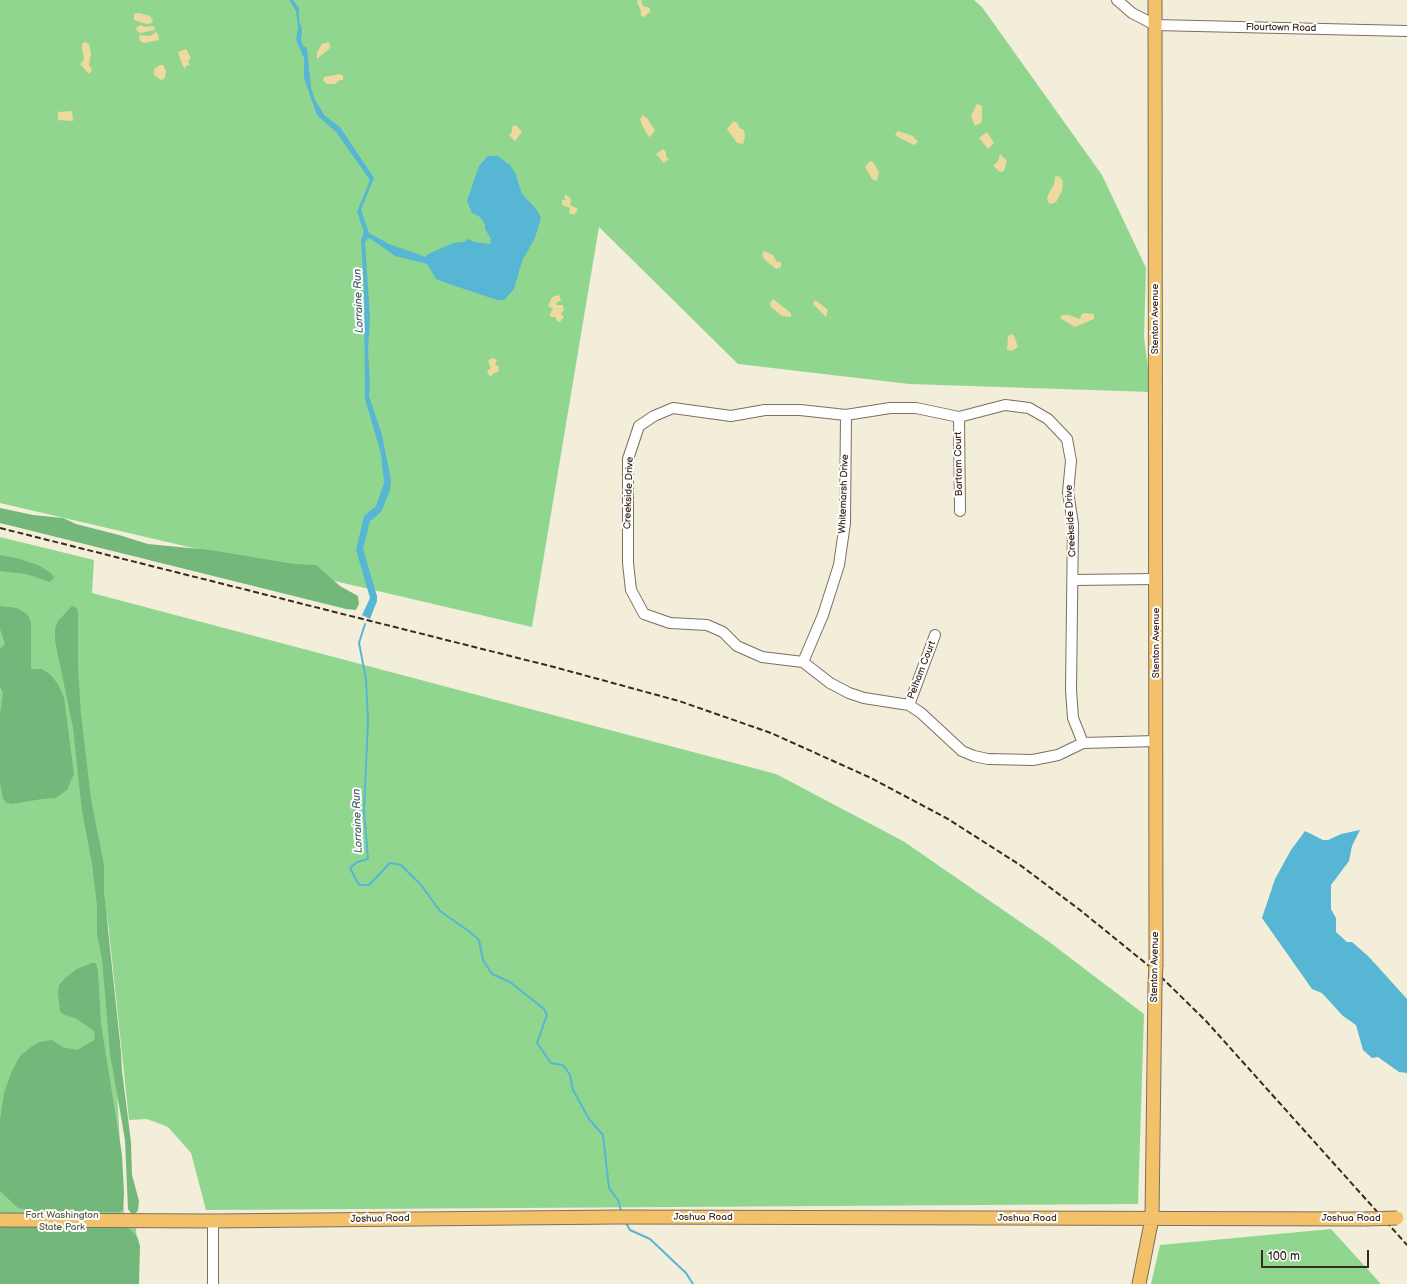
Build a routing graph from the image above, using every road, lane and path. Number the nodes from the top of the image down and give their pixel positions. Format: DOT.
graph roads {
  1 [pos="1117,0"];
  2 [pos="1155,0"];
  3 [pos="1155,25"];
  4 [pos="1407,31"];
  5 [pos="846,415"];
  6 [pos="959,416"];
  7 [pos="960,511"];
  8 [pos="1156,579"];
  9 [pos="1073,580"];
  10 [pos="935,635"];
  11 [pos="803,662"];
  12 [pos="909,705"];
  13 [pos="1156,741"];
  14 [pos="1083,743"];
  15 [pos="1152,1218"];
  16 [pos="1402,1218"];
  17 [pos="0,1220"];
  18 [pos="213,1221"];
  19 [pos="213,1284"];
  20 [pos="1139,1284"];
  1 -- 3 [label="street"];
  2 -- 3 [label="main road, Stenton Avenue"];
  3 -- 4 [label="street, Flourtown Road"];
  3 -- 8 [label="main road, Stenton Avenue"];
  5 -- 6 [label="street, Creekside Drive"];
  5 -- 11 [label="street, Whitemarsh Drive"];
  5 -- 11 [label="street, Creekside Drive"];
  6 -- 7 [label="street, Bartram Court"];
  6 -- 9 [label="street, Creekside Drive"];
  8 -- 9 [label="street"];
  8 -- 13 [label="main road, Stenton Avenue"];
  9 -- 14 [label="street, Creekside Drive"];
  10 -- 12 [label="street, Pelham Court"];
  11 -- 12 [label="street, Creekside Drive"];
  12 -- 14 [label="street, Creekside Drive"];
  13 -- 14 [label="street, Creekside Drive"];
  13 -- 15 [label="main road, Stenton Avenue, bridge"];
  15 -- 16 [label="main road, Joshua Road, bridge"];
  15 -- 18 [label="main road, Joshua Road"];
  15 -- 20 [label="main road, Stenton Avenue"];
  17 -- 18 [label="main road, Joshua Road"];
  18 -- 19 [label="street"];
}
